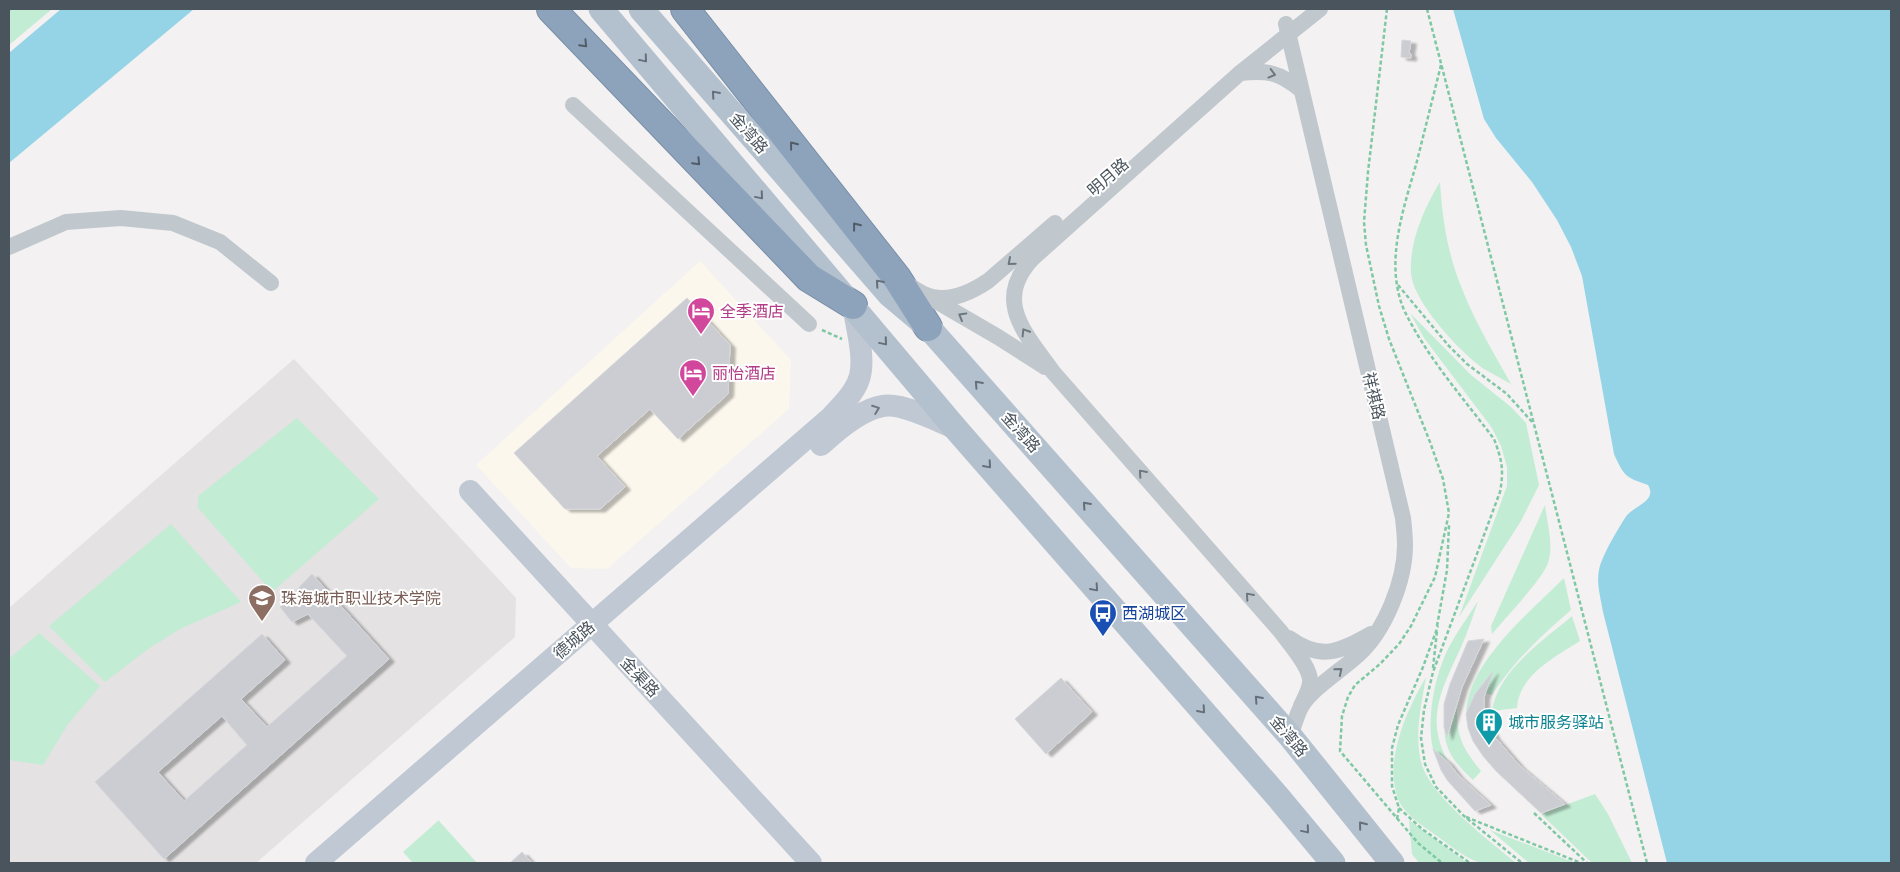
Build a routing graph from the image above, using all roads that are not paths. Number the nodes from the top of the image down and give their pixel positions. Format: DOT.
graph roads {
  1 [pos="551,9"];
  2 [pos="601,9"];
  3 [pos="641,9"];
  4 [pos="685,9"];
  5 [pos="1320,9"];
  6 [pos="1296,18"];
  7 [pos="1240,73"];
  8 [pos="1300,90"];
  9 [pos="573,105"];
  10 [pos="9,247"];
  11 [pos="897,278"];
  12 [pos="271,283"];
  13 [pos="926,295"];
  14 [pos="853,305"];
  15 [pos="809,324"];
  16 [pos="928,327"];
  17 [pos="1053,372"];
  18 [pos="833,425"];
  19 [pos="956,429"];
  20 [pos="470,491"];
  21 [pos="596,629"];
  22 [pos="1378,630"];
  23 [pos="1281,632"];
  24 [pos="1301,706"];
  25 [pos="1290,736"];
  26 [pos="316,863"];
  27 [pos="339,863"];
  28 [pos="811,863"];
  29 [pos="1333,863"];
  30 [pos="1392,863"];
  1 -- 14 [label="highway, one-way"];
  2 -- 14 [label="main road, 金湾路, one-way"];
  16 -- 3 [label="main road, 金湾路, one-way"];
  11 -- 4 [label="highway, one-way"];
  5 -- 6 [label="street, 明月路"];
  6 -- 7 [label="street, 明月路"];
  6 -- 8 [label="street, 祥祺路"];
  6 -- 13 [label="street, 明月路, one-way"];
  7 -- 8 [label="street, one-way"];
  17 -- 7 [label="street, 明月路, one-way"];
  8 -- 22 [label="street, 祥祺路"];
  9 -- 15 [label="street"];
  10 -- 12 [label="street"];
  11 -- 13 [label="street, 明月路"];
  11 -- 16 [label="highway"];
  17 -- 13 [label="street, one-way"];
  14 -- 18 [label="street"];
  14 -- 19 [label="main road, 金湾路, one-way"];
  25 -- 16 [label="main road, 金湾路, one-way"];
  23 -- 17 [label="street, one-way"];
  18 -- 19 [label="street, one-way"];
  18 -- 21 [label="street, 德城路"];
  19 -- 29 [label="main road, 金湾路, one-way"];
  20 -- 21 [label="street, 金渠路"];
  21 -- 26 [label="street, 德城路"];
  21 -- 27 [label="street, 德城路"];
  21 -- 28 [label="street, 金渠路"];
  22 -- 23 [label="street"];
  24 -- 22 [label="street, 祥祺路, one-way"];
  23 -- 24 [label="street"];
  24 -- 25 [label="street, 祥祺路"];
  30 -- 25 [label="main road, 金湾路, one-way"];
}
